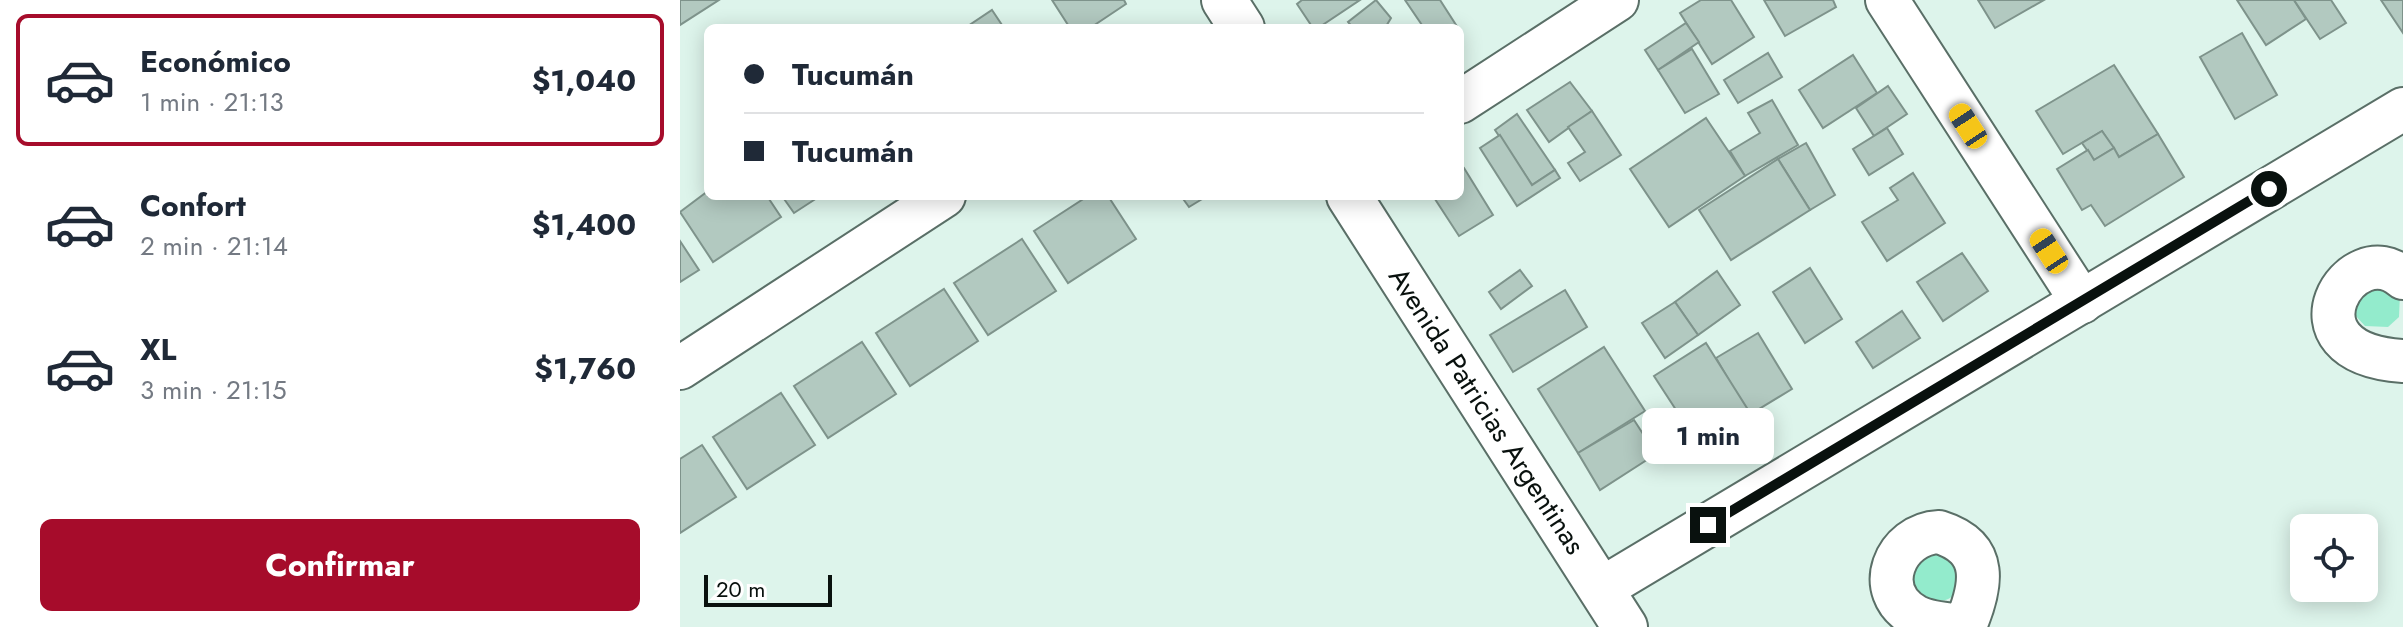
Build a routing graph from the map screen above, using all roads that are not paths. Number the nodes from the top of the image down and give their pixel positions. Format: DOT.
graph roads {
  1 [pos="1224,0"];
  2 [pos="1617,0"];
  3 [pos="1887,0"];
  4 [pos="1239,24"];
  5 [pos="1464,99"];
  6 [pos="2403,109"];
  7 [pos="938,200"];
  8 [pos="1352,200"];
  9 [pos="2403,278"];
  10 [pos="2082,302"];
  11 [pos="2403,361"];
  12 [pos="680,368"];
  13 [pos="1601,589"];
  14 [pos="1625,627"];
  1 -- 4 [label="street"];
  2 -- 5 [label="street"];
  3 -- 10 [label="street"];
  6 -- 10 [label="street"];
  7 -- 12 [label="street"];
  8 -- 13 [label="street, Avenida Patricias Argentinas"];
  9 -- 11 [label="street"];
  10 -- 13 [label="street"];
  13 -- 14 [label="street, Avenida Patricias Argentinas"];
}
